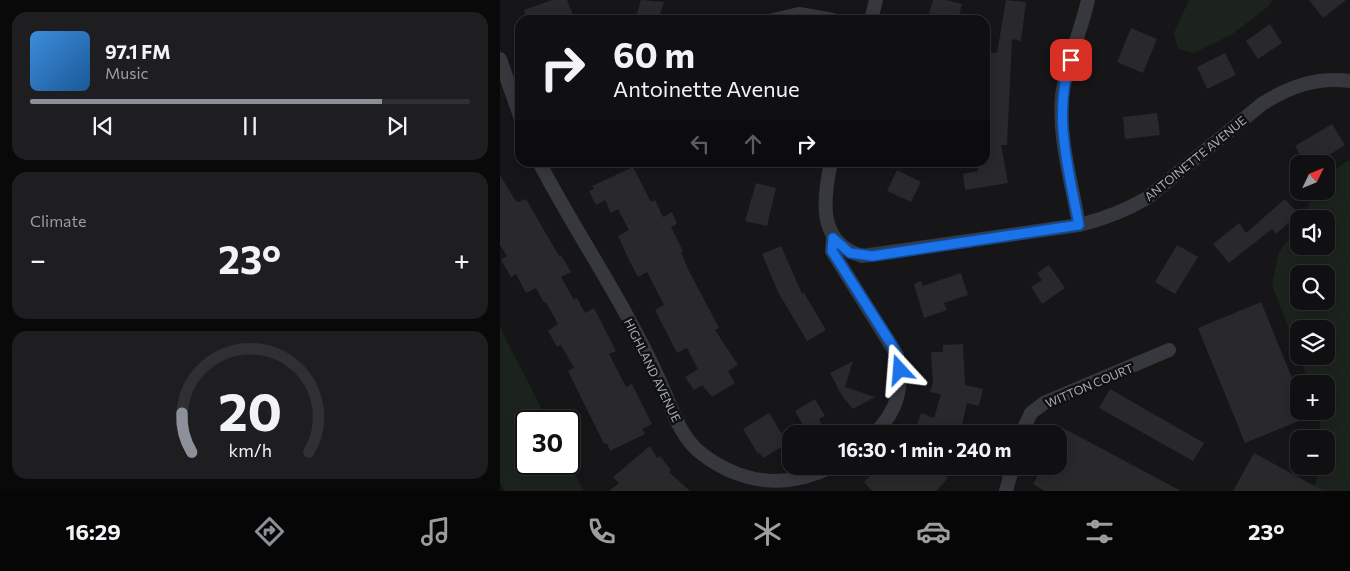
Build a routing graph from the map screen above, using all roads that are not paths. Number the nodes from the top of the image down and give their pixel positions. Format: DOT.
graph roads {
  1 [pos="876,0"];
  2 [pos="1088,0"];
  3 [pos="872,15"];
  4 [pos="500,59"];
  5 [pos="1350,81"];
  6 [pos="515,102"];
  7 [pos="542,167"];
  8 [pos="830,167"];
  9 [pos="1079,225"];
  10 [pos="833,238"];
  11 [pos="1169,350"];
  12 [pos="881,425"];
  13 [pos="1025,425"];
  14 [pos="811,475"];
  15 [pos="1010,475"];
  16 [pos="1006,491"];
  1 -- 3 [label="street"];
  2 -- 9 [label="street"];
  4 -- 6 [label="street"];
  5 -- 9 [label="street, ANTOINETTE AVENUE"];
  7 -- 14 [label="street, HIGHLAND AVENUE"];
  8 -- 10 [label="street"];
  9 -- 10 [label="street, ANTOINETTE AVENUE"];
  10 -- 12 [label="street"];
  11 -- 13 [label="street, WITTON COURT"];
  15 -- 16 [label="street"];
}
